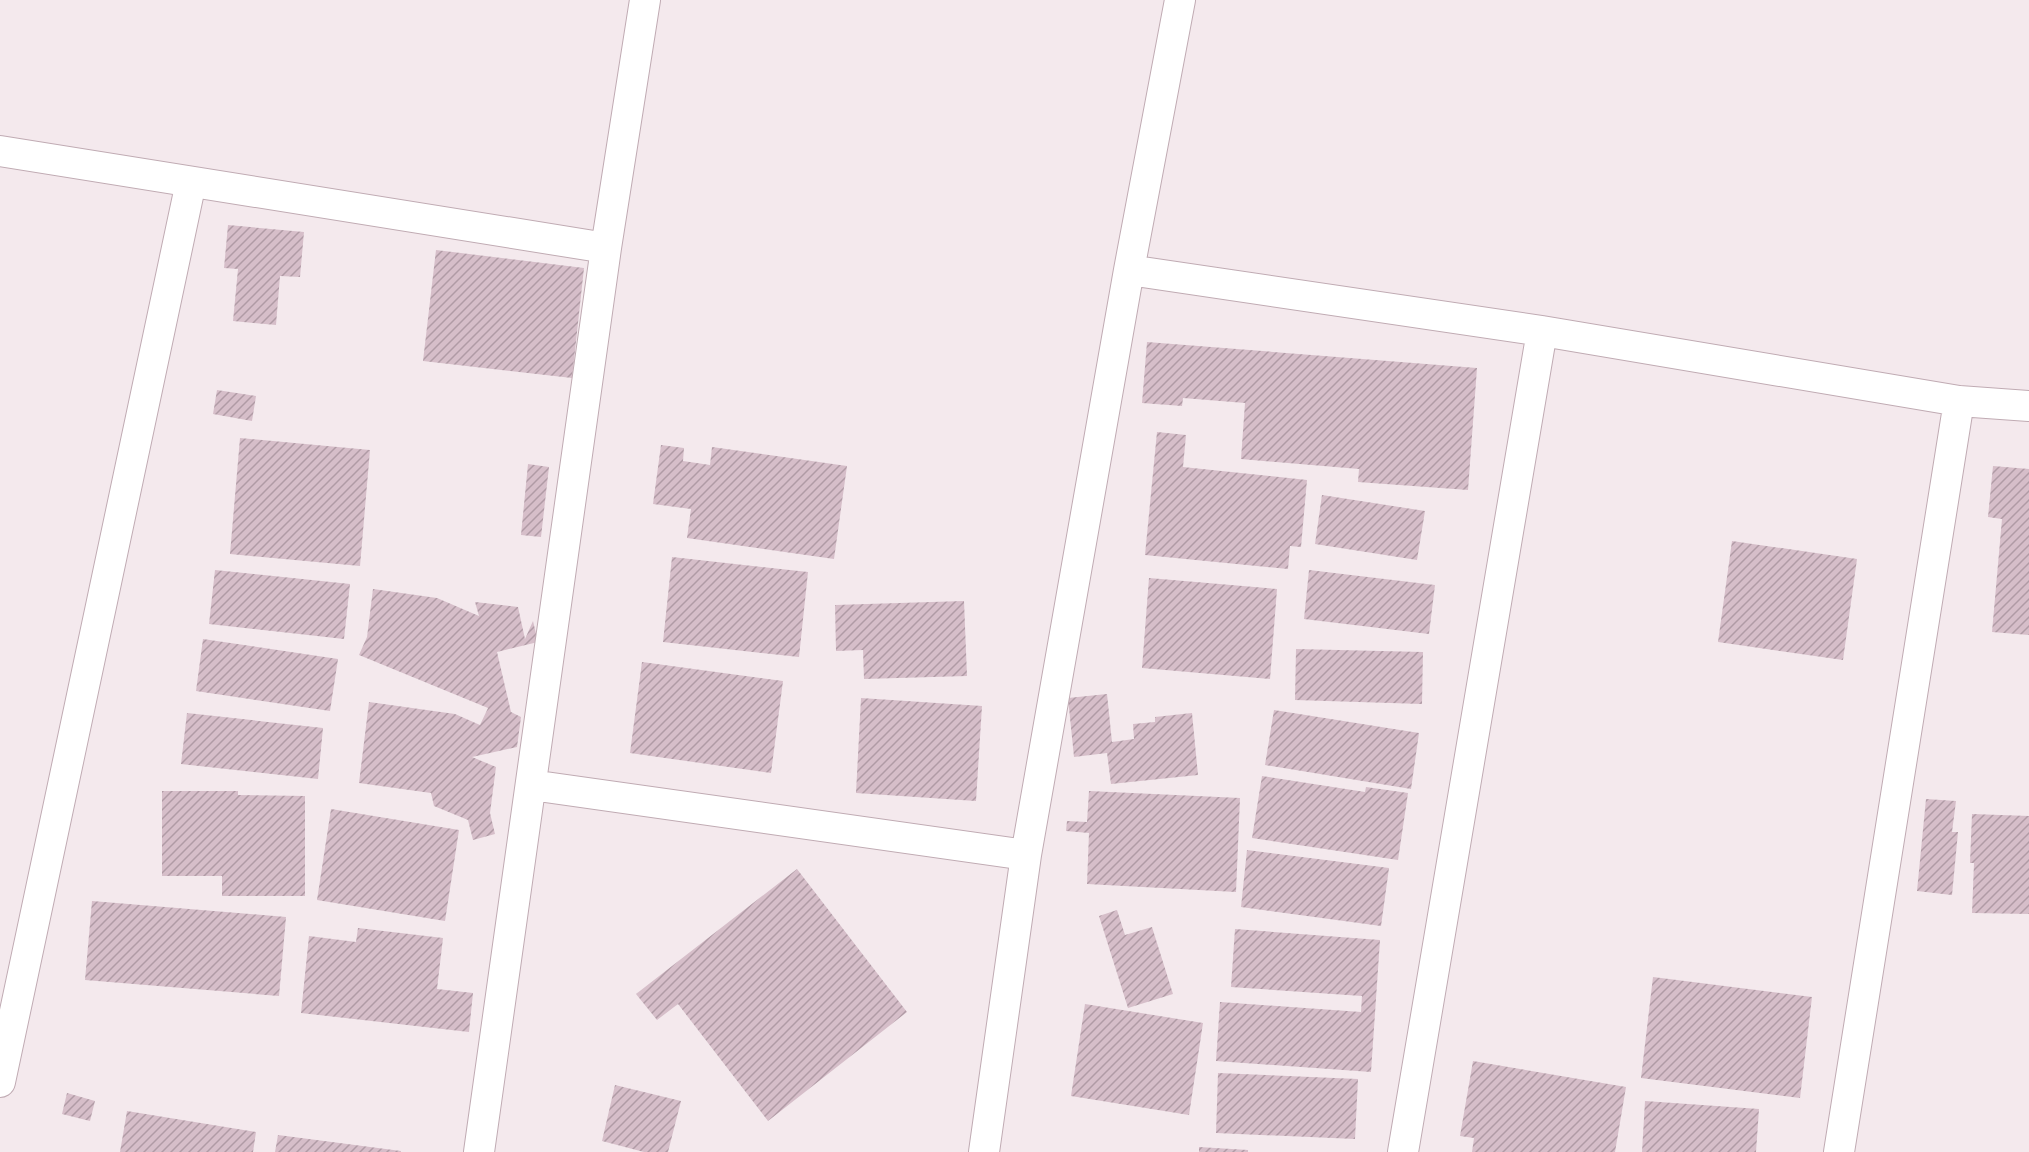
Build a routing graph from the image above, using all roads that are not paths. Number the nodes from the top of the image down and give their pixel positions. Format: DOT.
graph roads {
  1 [pos="645,0"];
  2 [pos="1180,0"];
  3 [pos="0,151"];
  4 [pos="191,182"];
  5 [pos="606,248"];
  6 [pos="1129,270"];
  7 [pos="1542,331"];
  8 [pos="1959,401"];
  9 [pos="2029,406"];
  10 [pos="531,785"];
  11 [pos="1026,855"];
  12 [pos="0,1082"];
  13 [pos="479,1152"];
  14 [pos="984,1152"];
  15 [pos="1403,1152"];
  16 [pos="1839,1152"];
  1 -- 5 [label="street"];
  2 -- 6 [label="street"];
  3 -- 4 [label="street"];
  4 -- 5 [label="street"];
  4 -- 12 [label="street"];
  5 -- 10 [label="street"];
  6 -- 7 [label="street"];
  6 -- 11 [label="street"];
  7 -- 8 [label="street"];
  7 -- 15 [label="street"];
  8 -- 9 [label="street"];
  8 -- 16 [label="street"];
  10 -- 11 [label="street"];
  10 -- 13 [label="street"];
  11 -- 14 [label="street"];
}
